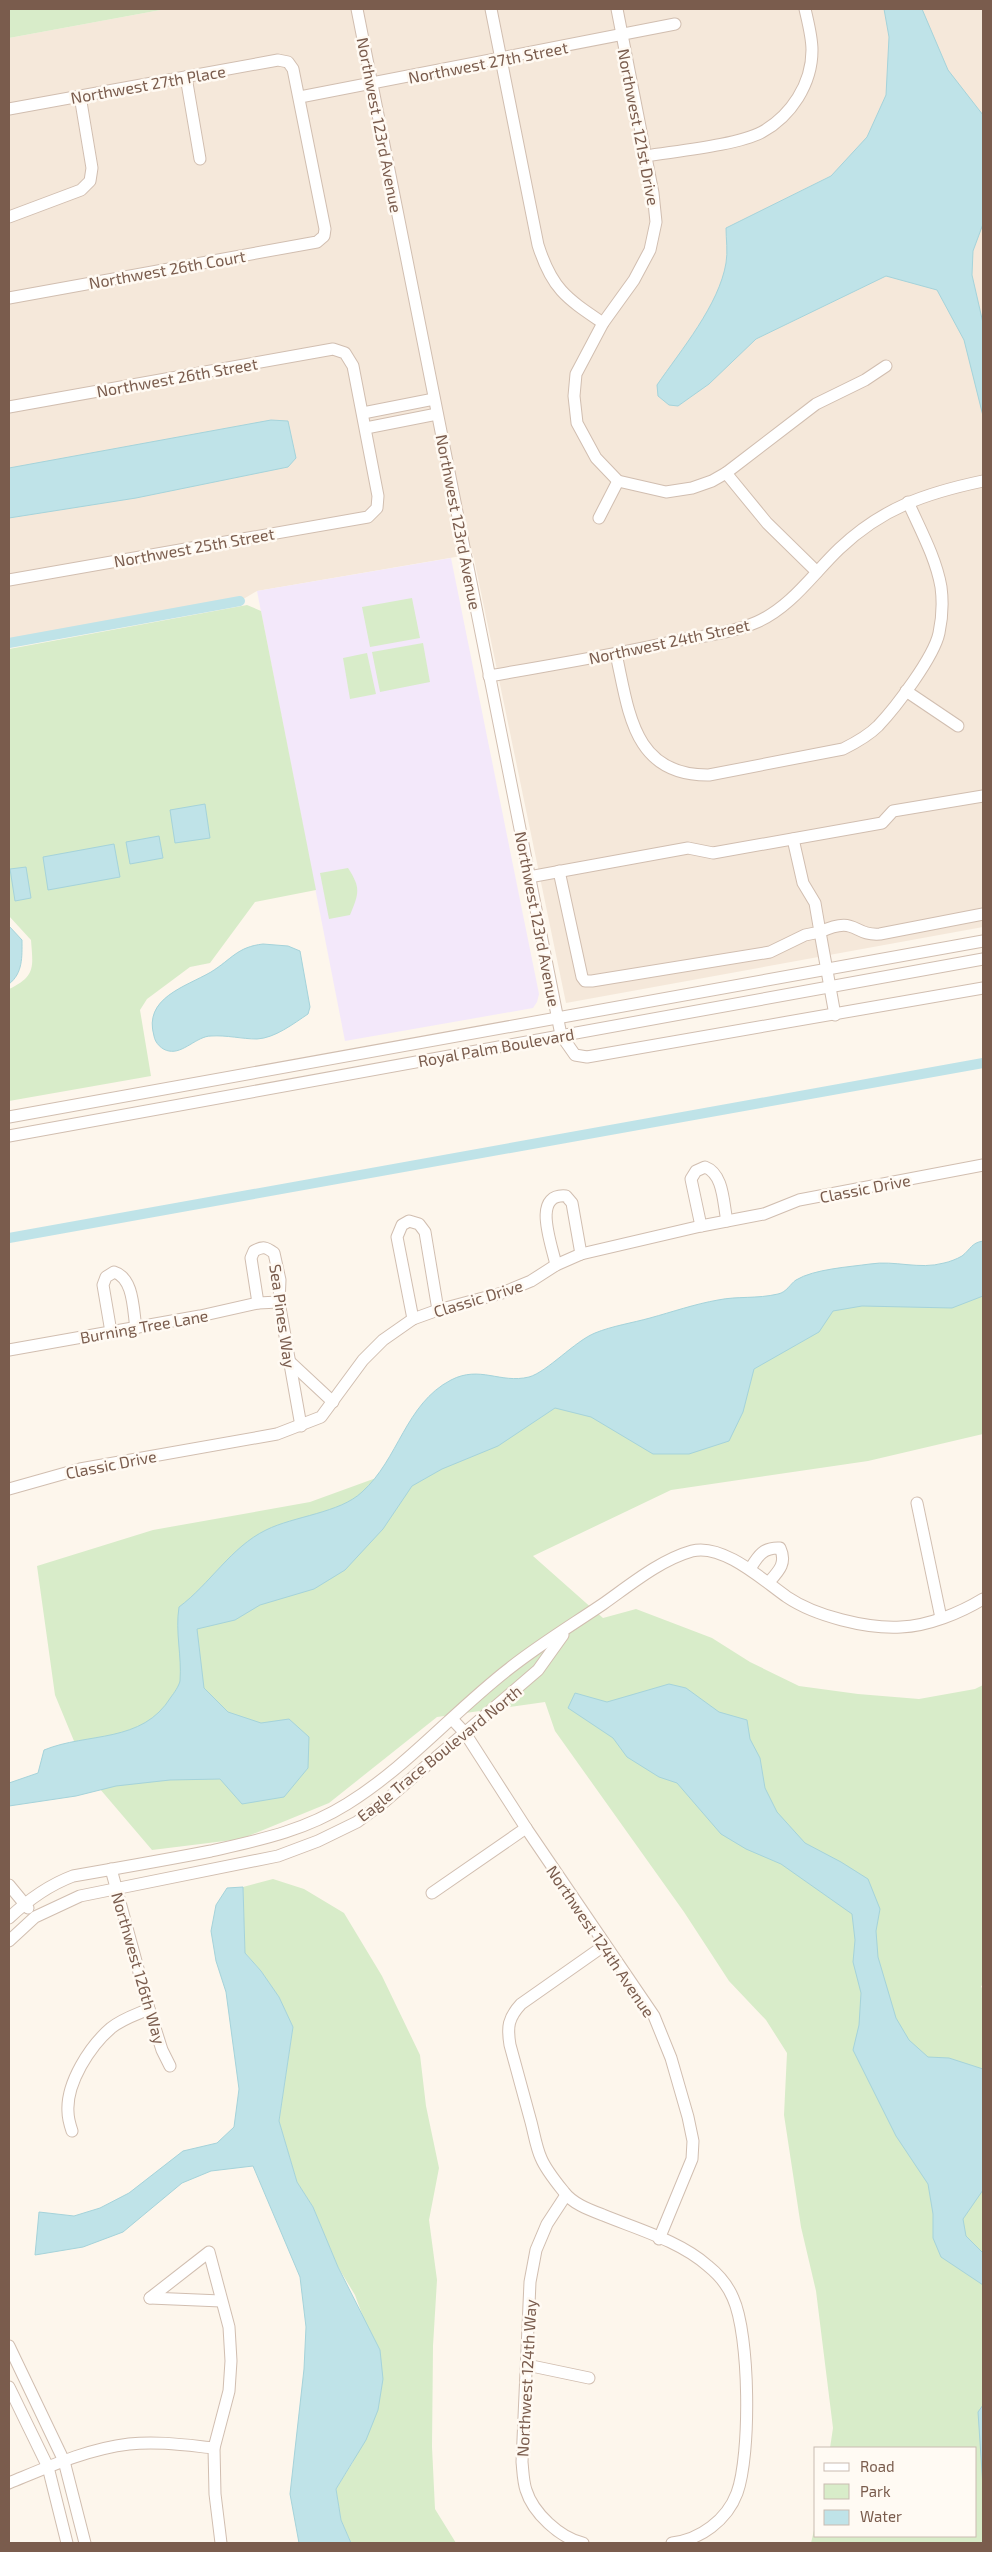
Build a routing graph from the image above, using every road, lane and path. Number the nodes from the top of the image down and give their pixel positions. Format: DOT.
graph roads {
  1 [pos="357,9"];
  2 [pos="491,9"];
  3 [pos="616,9"];
  4 [pos="805,9"];
  5 [pos="675,24"];
  6 [pos="622,36"];
  7 [pos="501,59"];
  8 [pos="186,77"];
  9 [pos="372,84"];
  10 [pos="80,96"];
  11 [pos="300,97"];
  12 [pos="9,109"];
  13 [pos="646,156"];
  14 [pos="200,159"];
  15 [pos="9,217"];
  16 [pos="9,298"];
  17 [pos="603,324"];
  18 [pos="886,366"];
  19 [pos="434,398"];
  20 [pos="9,407"];
  21 [pos="363,413"];
  22 [pos="437,414"];
  23 [pos="366,428"];
  24 [pos="726,473"];
  25 [pos="618,481"];
  26 [pos="983,481"];
  27 [pos="908,502"];
  28 [pos="599,518"];
  29 [pos="817,572"];
  30 [pos="9,580"];
  31 [pos="616,654"];
  32 [pos="489,676"];
  33 [pos="906,691"];
  34 [pos="958,726"];
  35 [pos="983,796"];
  36 [pos="793,839"];
  37 [pos="559,872"];
  38 [pos="529,877"];
  39 [pos="983,914"];
  40 [pos="820,932"];
  41 [pos="983,941"];
  42 [pos="983,959"];
  43 [pos="826,970"];
  44 [pos="829,987"];
  45 [pos="983,988"];
  46 [pos="835,1015"];
  47 [pos="558,1018"];
  48 [pos="561,1035"];
  49 [pos="9,1118"];
  50 [pos="9,1136"];
  51 [pos="983,1165"];
  52 [pos="727,1221"];
  53 [pos="701,1226"];
  54 [pos="581,1254"];
  55 [pos="556,1265"];
  56 [pos="279,1302"];
  57 [pos="258,1304"];
  58 [pos="438,1310"];
  59 [pos="414,1319"];
  60 [pos="136,1328"];
  61 [pos="111,1332"];
  62 [pos="9,1350"];
  63 [pos="289,1361"];
  64 [pos="334,1402"];
  65 [pos="301,1426"];
  66 [pos="9,1489"];
  67 [pos="917,1503"];
  68 [pos="750,1569"];
  69 [pos="769,1582"];
  70 [pos="983,1599"];
  71 [pos="941,1618"];
  72 [pos="567,1629"];
  73 [pos="452,1719"];
  74 [pos="465,1733"];
  75 [pos="526,1828"];
  76 [pos="111,1869"];
  77 [pos="9,1885"];
  78 [pos="116,1888"];
  79 [pos="432,1893"];
  80 [pos="24,1904"];
  81 [pos="35,1917"];
  82 [pos="9,1918"];
  83 [pos="9,1941"];
  84 [pos="605,1945"];
  85 [pos="148,2009"];
  86 [pos="170,2066"];
  87 [pos="72,2131"];
  88 [pos="566,2195"];
  89 [pos="659,2239"];
  90 [pos="220,2301"];
  91 [pos="9,2346"];
  92 [pos="527,2365"];
  93 [pos="589,2378"];
  94 [pos="9,2387"];
  95 [pos="214,2448"];
  96 [pos="64,2461"];
  97 [pos="48,2467"];
  98 [pos="9,2483"];
  99 [pos="67,2543"];
  100 [pos="84,2543"];
  101 [pos="221,2543"];
  102 [pos="583,2543"];
  103 [pos="672,2543"];
  1 -- 9 [label="street, Northwest 123rd Avenue"];
  2 -- 7 [label="street"];
  3 -- 6 [label="street, Northwest 121st Drive"];
  4 -- 13 [label="street"];
  5 -- 6 [label="street, Northwest 27th Street"];
  6 -- 7 [label="street, Northwest 27th Street"];
  6 -- 13 [label="street, Northwest 121st Drive"];
  7 -- 9 [label="street, Northwest 27th Street"];
  7 -- 17 [label="street"];
  8 -- 10 [label="street, Northwest 27th Place"];
  8 -- 11 [label="street, Northwest 27th Place"];
  8 -- 14 [label="street"];
  9 -- 11 [label="street, Northwest 27th Street"];
  9 -- 19 [label="street, Northwest 123rd Avenue"];
  10 -- 12 [label="street, Northwest 27th Place"];
  10 -- 15 [label="street"];
  11 -- 16 [label="street, Northwest 26th Court"];
  13 -- 17 [label="street, Northwest 121st Drive"];
  17 -- 25 [label="street, Northwest 121st Drive"];
  18 -- 24 [label="street"];
  19 -- 21 [label="street"];
  19 -- 22 [label="street, Northwest 123rd Avenue"];
  20 -- 21 [label="street, Northwest 26th Street"];
  21 -- 23 [label="street"];
  22 -- 23 [label="street"];
  22 -- 32 [label="street, Northwest 123rd Avenue"];
  23 -- 30 [label="street, Northwest 25th Street"];
  24 -- 25 [label="street"];
  24 -- 29 [label="street"];
  25 -- 28 [label="street"];
  26 -- 27 [label="street, Northwest 24th Street"];
  27 -- 29 [label="street, Northwest 24th Street"];
  27 -- 33 [label="street"];
  29 -- 31 [label="street, Northwest 24th Street"];
  31 -- 32 [label="street, Northwest 24th Street"];
  31 -- 33 [label="street"];
  32 -- 38 [label="street, Northwest 123rd Avenue"];
  33 -- 34 [label="street"];
  35 -- 36 [label="street"];
  36 -- 37 [label="street"];
  36 -- 40 [label="street"];
  37 -- 38 [label="street"];
  37 -- 40 [label="street"];
  38 -- 47 [label="street, Northwest 123rd Avenue"];
  39 -- 40 [label="street"];
  40 -- 43 [label="street"];
  41 -- 43 [label="street, Royal Palm Boulevard"];
  42 -- 44 [label="street, Royal Palm Boulevard"];
  43 -- 44 [label="street"];
  43 -- 47 [label="street, Royal Palm Boulevard"];
  44 -- 46 [label="street"];
  44 -- 48 [label="street, Royal Palm Boulevard"];
  45 -- 46 [label="street"];
  46 -- 48 [label="street"];
  47 -- 48 [label="street, Northwest 123rd Avenue"];
  47 -- 49 [label="street, Royal Palm Boulevard"];
  48 -- 50 [label="street, Royal Palm Boulevard"];
  51 -- 52 [label="street, Classic Drive"];
  52 -- 53 [label="street, Classic Drive"];
  52 -- 53 [label="street"];
  53 -- 54 [label="street, Classic Drive"];
  54 -- 55 [label="street, Classic Drive"];
  54 -- 55 [label="street"];
  55 -- 58 [label="street, Classic Drive"];
  56 -- 57 [label="street, Burning Tree Lane"];
  56 -- 57 [label="street, Sea Pines Way"];
  56 -- 63 [label="street, Sea Pines Way"];
  57 -- 60 [label="street, Burning Tree Lane"];
  58 -- 59 [label="street, Classic Drive"];
  58 -- 59 [label="street"];
  59 -- 64 [label="street, Classic Drive"];
  60 -- 61 [label="street, Burning Tree Lane"];
  60 -- 61 [label="street"];
  61 -- 62 [label="street, Burning Tree Lane"];
  63 -- 64 [label="street"];
  63 -- 65 [label="street, Sea Pines Way"];
  64 -- 65 [label="street, Classic Drive"];
  65 -- 66 [label="street, Classic Drive"];
  67 -- 71 [label="street"];
  68 -- 69 [label="street, Eagle Trace Boulevard North"];
  68 -- 69 [label="street"];
  68 -- 72 [label="street, Eagle Trace Boulevard North"];
  69 -- 71 [label="street, Eagle Trace Boulevard North"];
  70 -- 71 [label="street, Eagle Trace Boulevard North"];
  72 -- 73 [label="street, Eagle Trace Boulevard North"];
  72 -- 74 [label="street, Eagle Trace Boulevard North"];
  73 -- 74 [label="street, Northwest 124th Avenue"];
  73 -- 76 [label="street, Eagle Trace Boulevard North"];
  74 -- 75 [label="street, Northwest 124th Avenue"];
  74 -- 78 [label="street, Eagle Trace Boulevard North"];
  75 -- 79 [label="street"];
  75 -- 84 [label="street, Northwest 124th Avenue"];
  76 -- 78 [label="street, Northwest 126th Way"];
  76 -- 80 [label="street, Eagle Trace Boulevard North"];
  77 -- 80 [label="street"];
  78 -- 81 [label="street, Eagle Trace Boulevard North"];
  78 -- 85 [label="street, Northwest 126th Way"];
  80 -- 81 [label="street"];
  80 -- 82 [label="street, Eagle Trace Boulevard North"];
  81 -- 83 [label="street, Eagle Trace Boulevard North"];
  84 -- 88 [label="street"];
  84 -- 89 [label="street, Northwest 124th Avenue"];
  85 -- 86 [label="street, Northwest 126th Way"];
  85 -- 87 [label="street"];
  88 -- 89 [label="street"];
  88 -- 92 [label="street, Northwest 124th Way"];
  89 -- 103 [label="street"];
  90 -- 90 [label="street"];
  90 -- 95 [label="street"];
  91 -- 96 [label="street"];
  92 -- 93 [label="street"];
  92 -- 102 [label="street, Northwest 124th Way"];
  94 -- 97 [label="street"];
  95 -- 96 [label="street"];
  95 -- 101 [label="street"];
  96 -- 97 [label="street"];
  96 -- 100 [label="street"];
  97 -- 98 [label="street"];
  97 -- 99 [label="street"];
}
